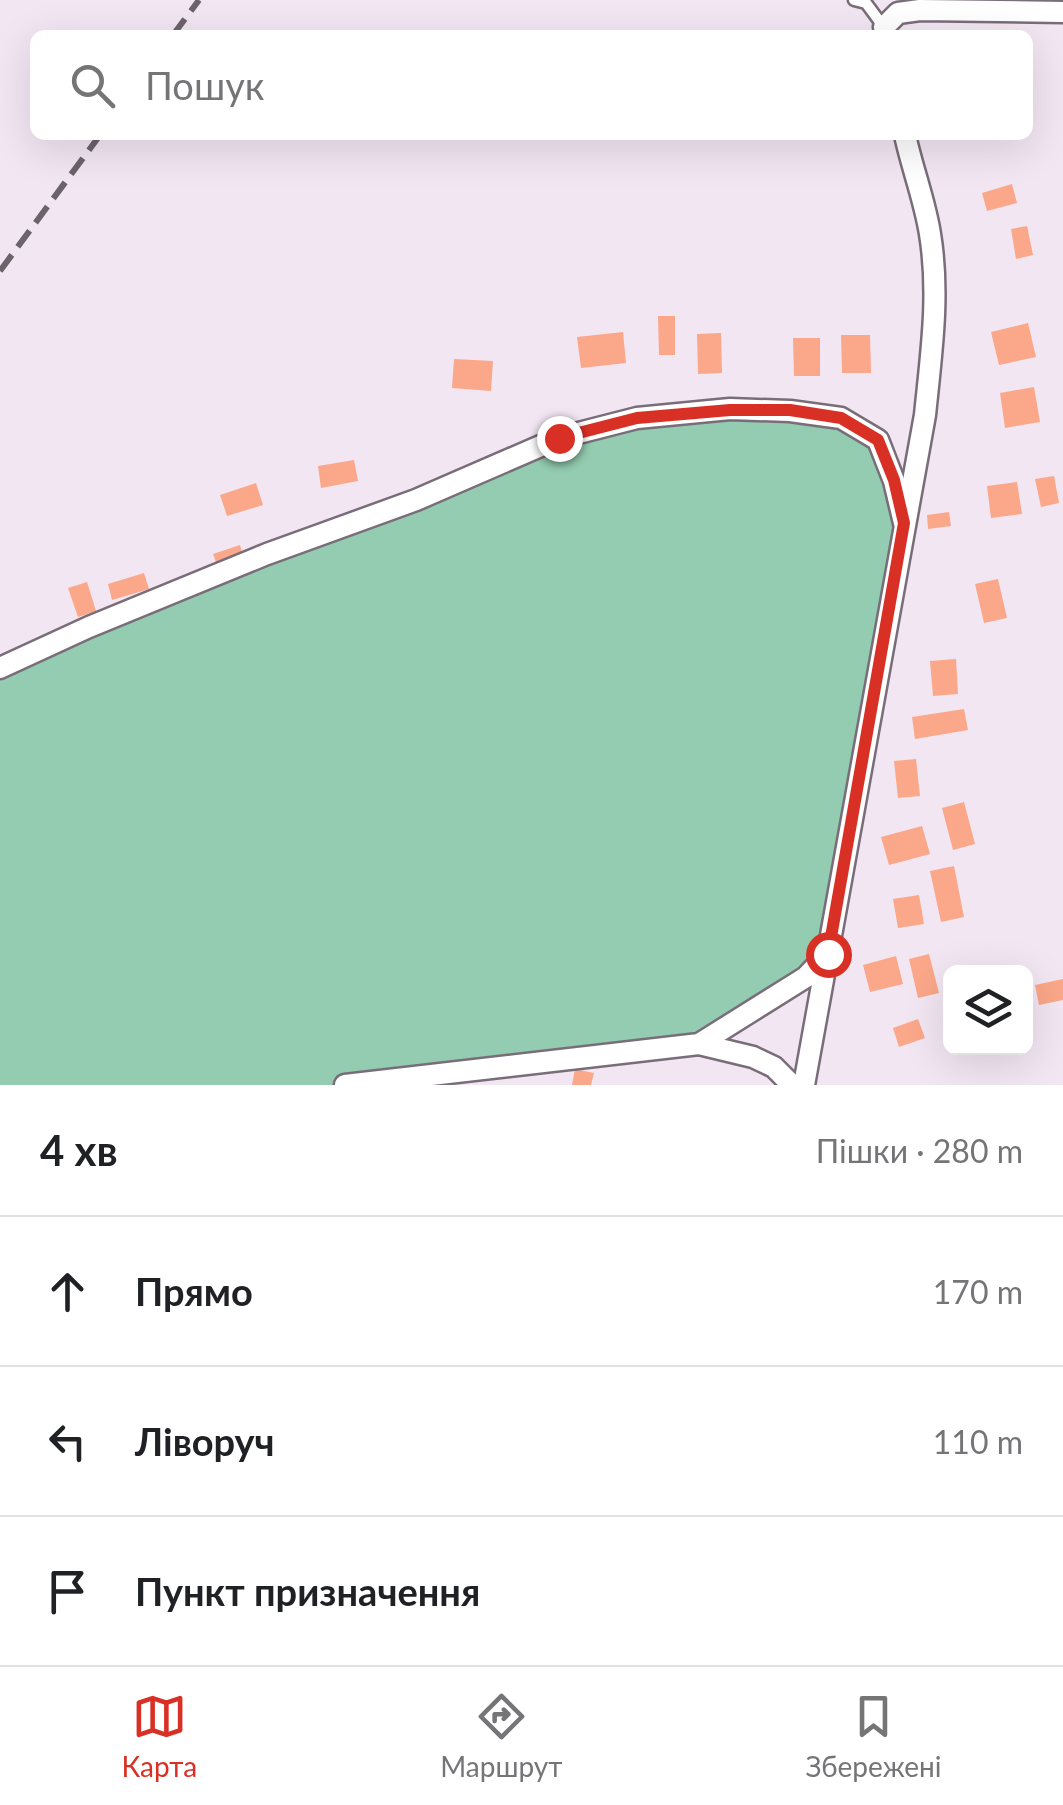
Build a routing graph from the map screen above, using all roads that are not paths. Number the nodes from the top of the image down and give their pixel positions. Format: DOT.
graph roads {
  1 [pos="854,0"];
  2 [pos="1063,12"];
  3 [pos="884,30"];
  4 [pos="886,30"];
  5 [pos="906,140"];
  6 [pos="904,523"];
  7 [pos="0,668"];
  8 [pos="828,954"];
  9 [pos="698,1044"];
  10 [pos="346,1085"];
  11 [pos="792,1085"];
  12 [pos="804,1085"];
  1 -- 3 [label="lane"];
  2 -- 4 [label="street"];
  5 -- 6 [label="street"];
  6 -- 7 [label="street"];
  6 -- 8 [label="street"];
  8 -- 9 [label="street"];
  8 -- 12 [label="street"];
  9 -- 10 [label="street"];
  9 -- 11 [label="street"];
}
